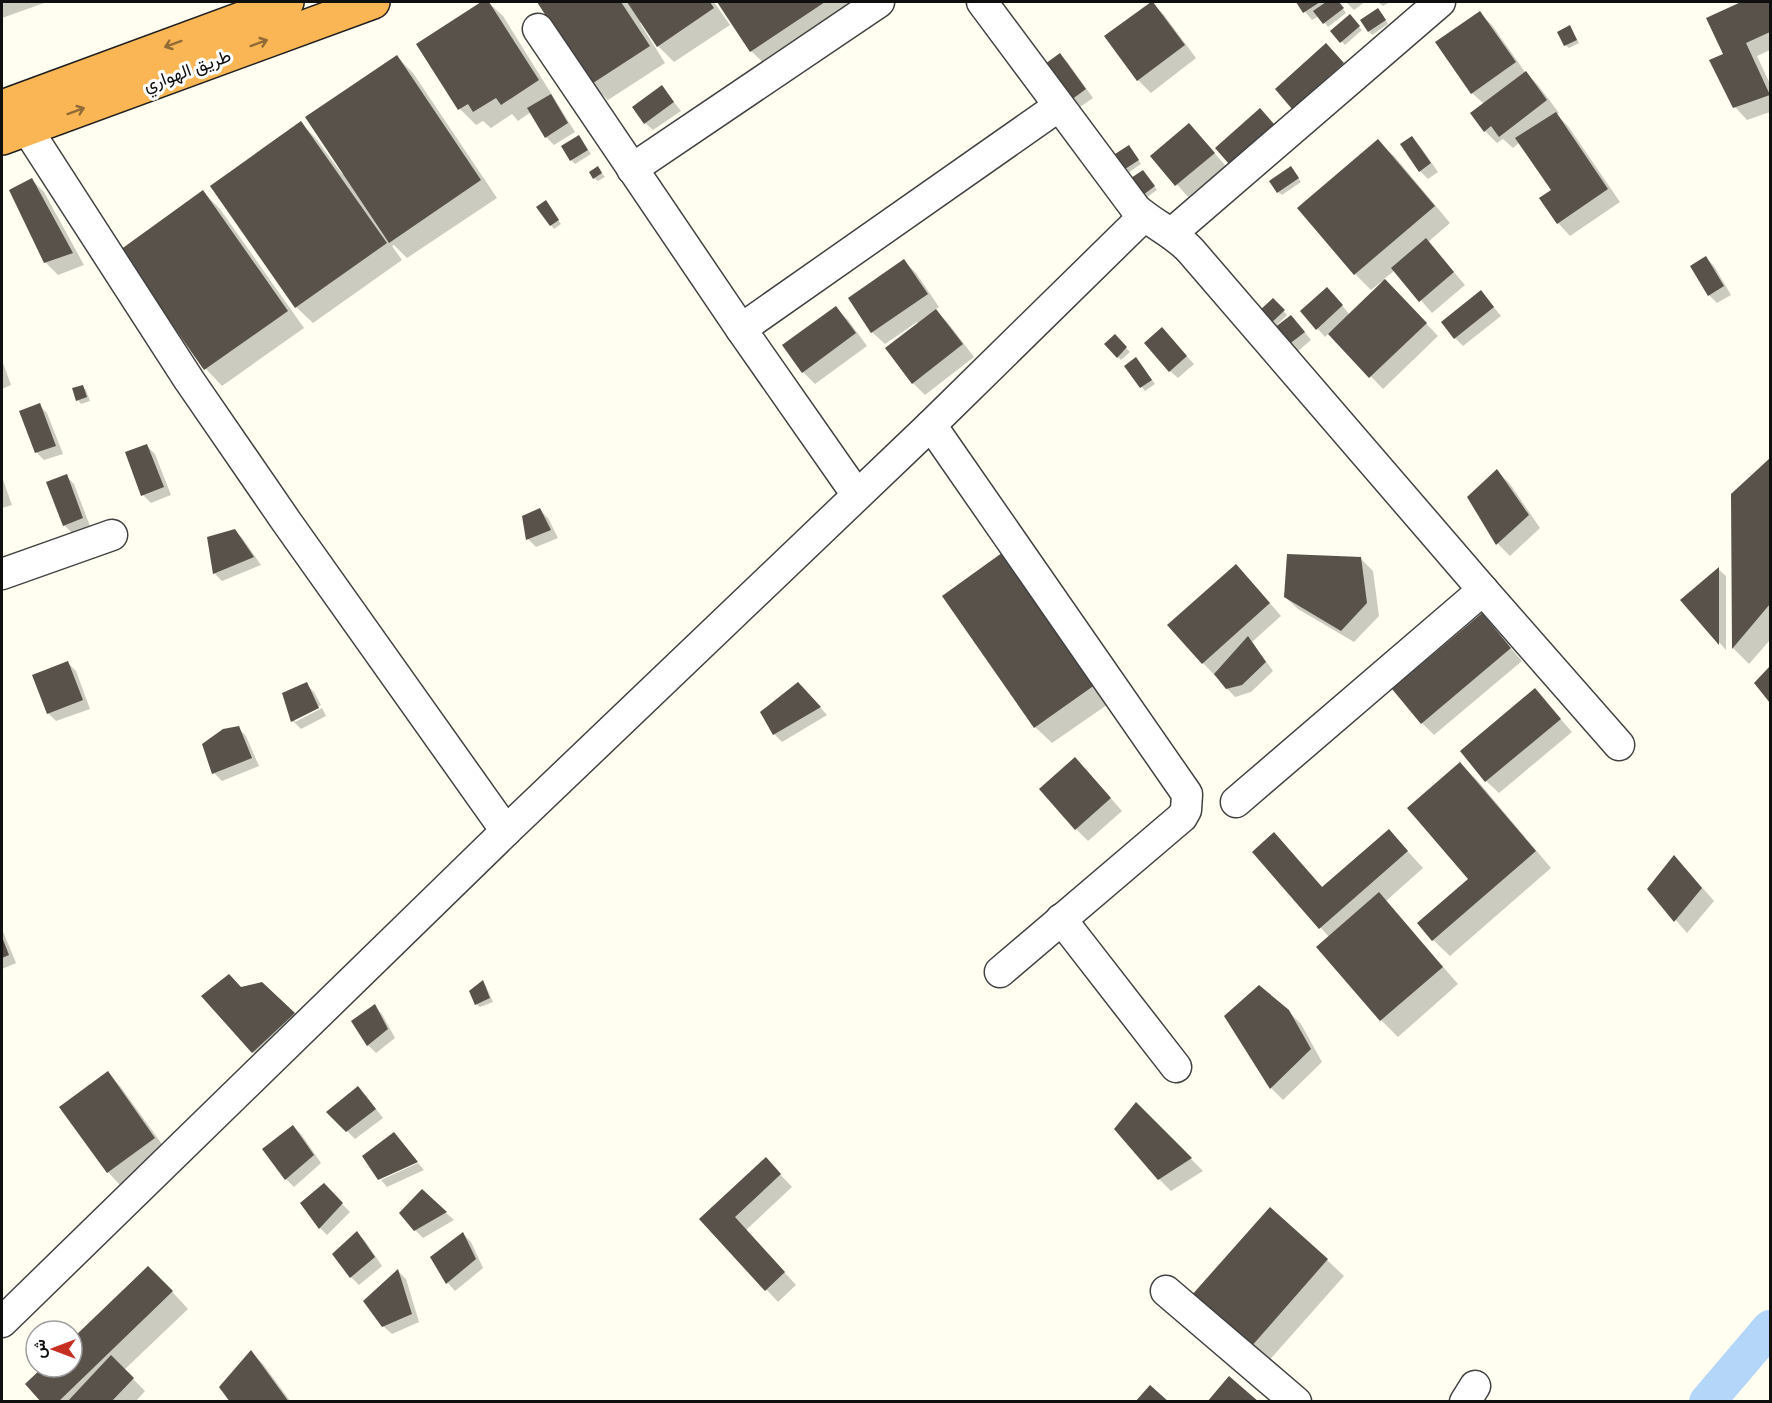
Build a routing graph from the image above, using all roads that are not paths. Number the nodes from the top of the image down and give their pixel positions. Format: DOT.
graph roads {
  1 [pos="287,2"];
  2 [pos="373,2"];
  3 [pos="879,2"];
  4 [pos="982,2"];
  5 [pos="1440,2"];
  6 [pos="538,29"];
  7 [pos="1059,106"];
  8 [pos="2,107"];
  9 [pos="14,134"];
  10 [pos="632,169"];
  11 [pos="1144,216"];
  12 [pos="1172,233"];
  13 [pos="741,329"];
  14 [pos="931,425"];
  15 [pos="857,495"];
  16 [pos="112,535"];
  17 [pos="2,574"];
  18 [pos="1483,591"];
  19 [pos="1618,744"];
  20 [pos="1236,802"];
  21 [pos="506,831"];
  22 [pos="1061,919"];
  23 [pos="1000,972"];
  24 [pos="1176,1067"];
  25 [pos="1166,1291"];
  26 [pos="2,1322"];
  27 [pos="1296,1401"];
  1 -- 8 [label="highway, طريق الهواري, one-way"];
  9 -- 2 [label="highway, طريق الهواري, one-way"];
  3 -- 10 [label="street"];
  4 -- 7 [label="street"];
  5 -- 12 [label="street"];
  6 -- 10 [label="street"];
  7 -- 11 [label="street"];
  7 -- 13 [label="street"];
  9 -- 21 [label="street"];
  10 -- 13 [label="street"];
  11 -- 12 [label="street"];
  11 -- 14 [label="street"];
  12 -- 18 [label="street"];
  13 -- 15 [label="street"];
  14 -- 15 [label="street"];
  14 -- 22 [label="street"];
  15 -- 21 [label="street"];
  16 -- 17 [label="street"];
  18 -- 19 [label="street"];
  18 -- 20 [label="street"];
  21 -- 26 [label="street"];
  22 -- 23 [label="street"];
  22 -- 24 [label="street"];
  25 -- 27 [label="street"];
}
